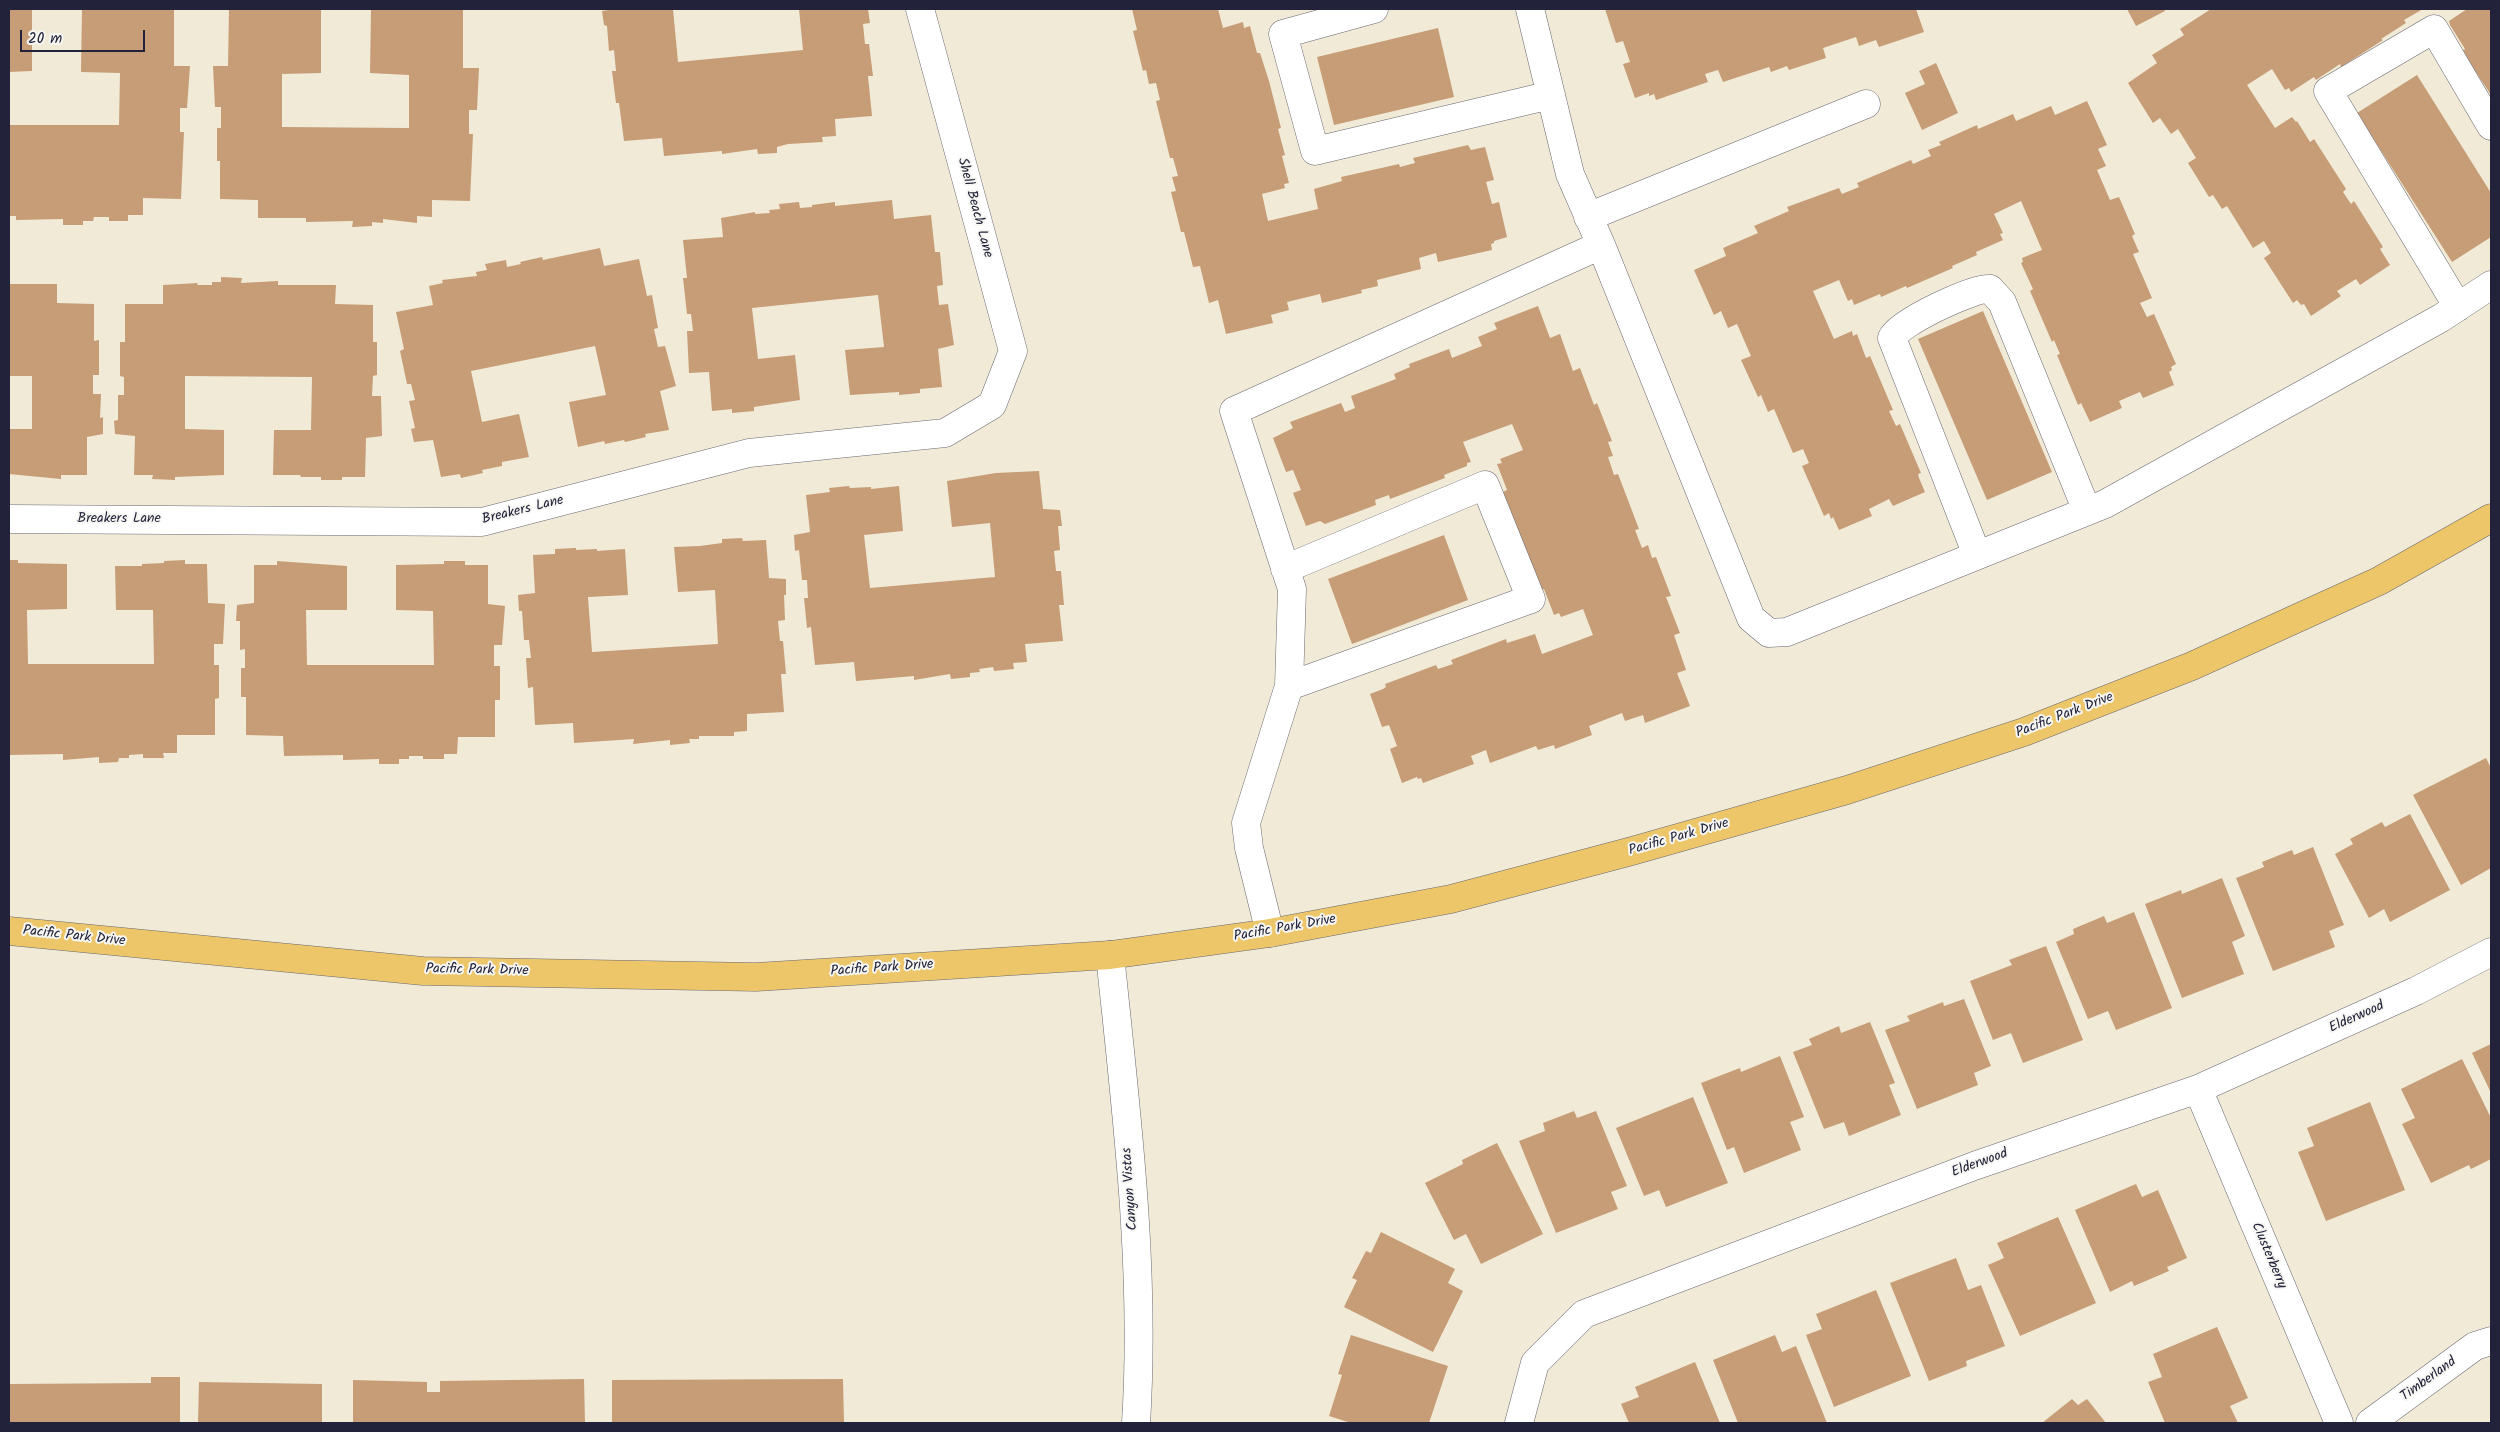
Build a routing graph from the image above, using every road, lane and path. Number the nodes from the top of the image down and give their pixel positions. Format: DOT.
graph roads {
  1 [pos="920,9"];
  2 [pos="1374,9"];
  3 [pos="1530,9"];
  4 [pos="1551,95"];
  5 [pos="1866,104"];
  6 [pos="2491,126"];
  7 [pos="1588,217"];
  8 [pos="1601,245"];
  9 [pos="2491,285"];
  10 [pos="2458,307"];
  11 [pos="992,405"];
  12 [pos="2087,511"];
  13 [pos="2491,518"];
  14 [pos="9,519"];
  15 [pos="1977,555"];
  16 [pos="1285,569"];
  17 [pos="1289,686"];
  18 [pos="9,930"];
  19 [pos="1270,933"];
  20 [pos="2491,952"];
  21 [pos="1110,955"];
  22 [pos="2198,1089"];
  23 [pos="2491,1341"];
  24 [pos="1136,1423"];
  25 [pos="1520,1423"];
  26 [pos="2339,1423"];
  27 [pos="2370,1423"];
  1 -- 11 [label="street, Shell Beach Lane"];
  2 -- 4 [label="street"];
  3 -- 4 [label="street"];
  4 -- 7 [label="street"];
  5 -- 7 [label="street"];
  6 -- 10 [label="street"];
  7 -- 8 [label="street"];
  8 -- 15 [label="street"];
  8 -- 16 [label="street"];
  9 -- 10 [label="street"];
  10 -- 12 [label="street"];
  11 -- 14 [label="street, Breakers Lane"];
  12 -- 15 [label="street"];
  12 -- 15 [label="street"];
  13 -- 19 [label="main road, Pacific Park Drive"];
  16 -- 17 [label="street"];
  16 -- 17 [label="street"];
  17 -- 19 [label="street"];
  18 -- 21 [label="main road, Pacific Park Drive"];
  19 -- 21 [label="main road, Pacific Park Drive"];
  20 -- 22 [label="street, Elderwood"];
  21 -- 24 [label="street, Canyon Vistas"];
  22 -- 25 [label="street, Elderwood"];
  22 -- 26 [label="street, Clusterberry"];
  23 -- 27 [label="street, Timberland"];
}
